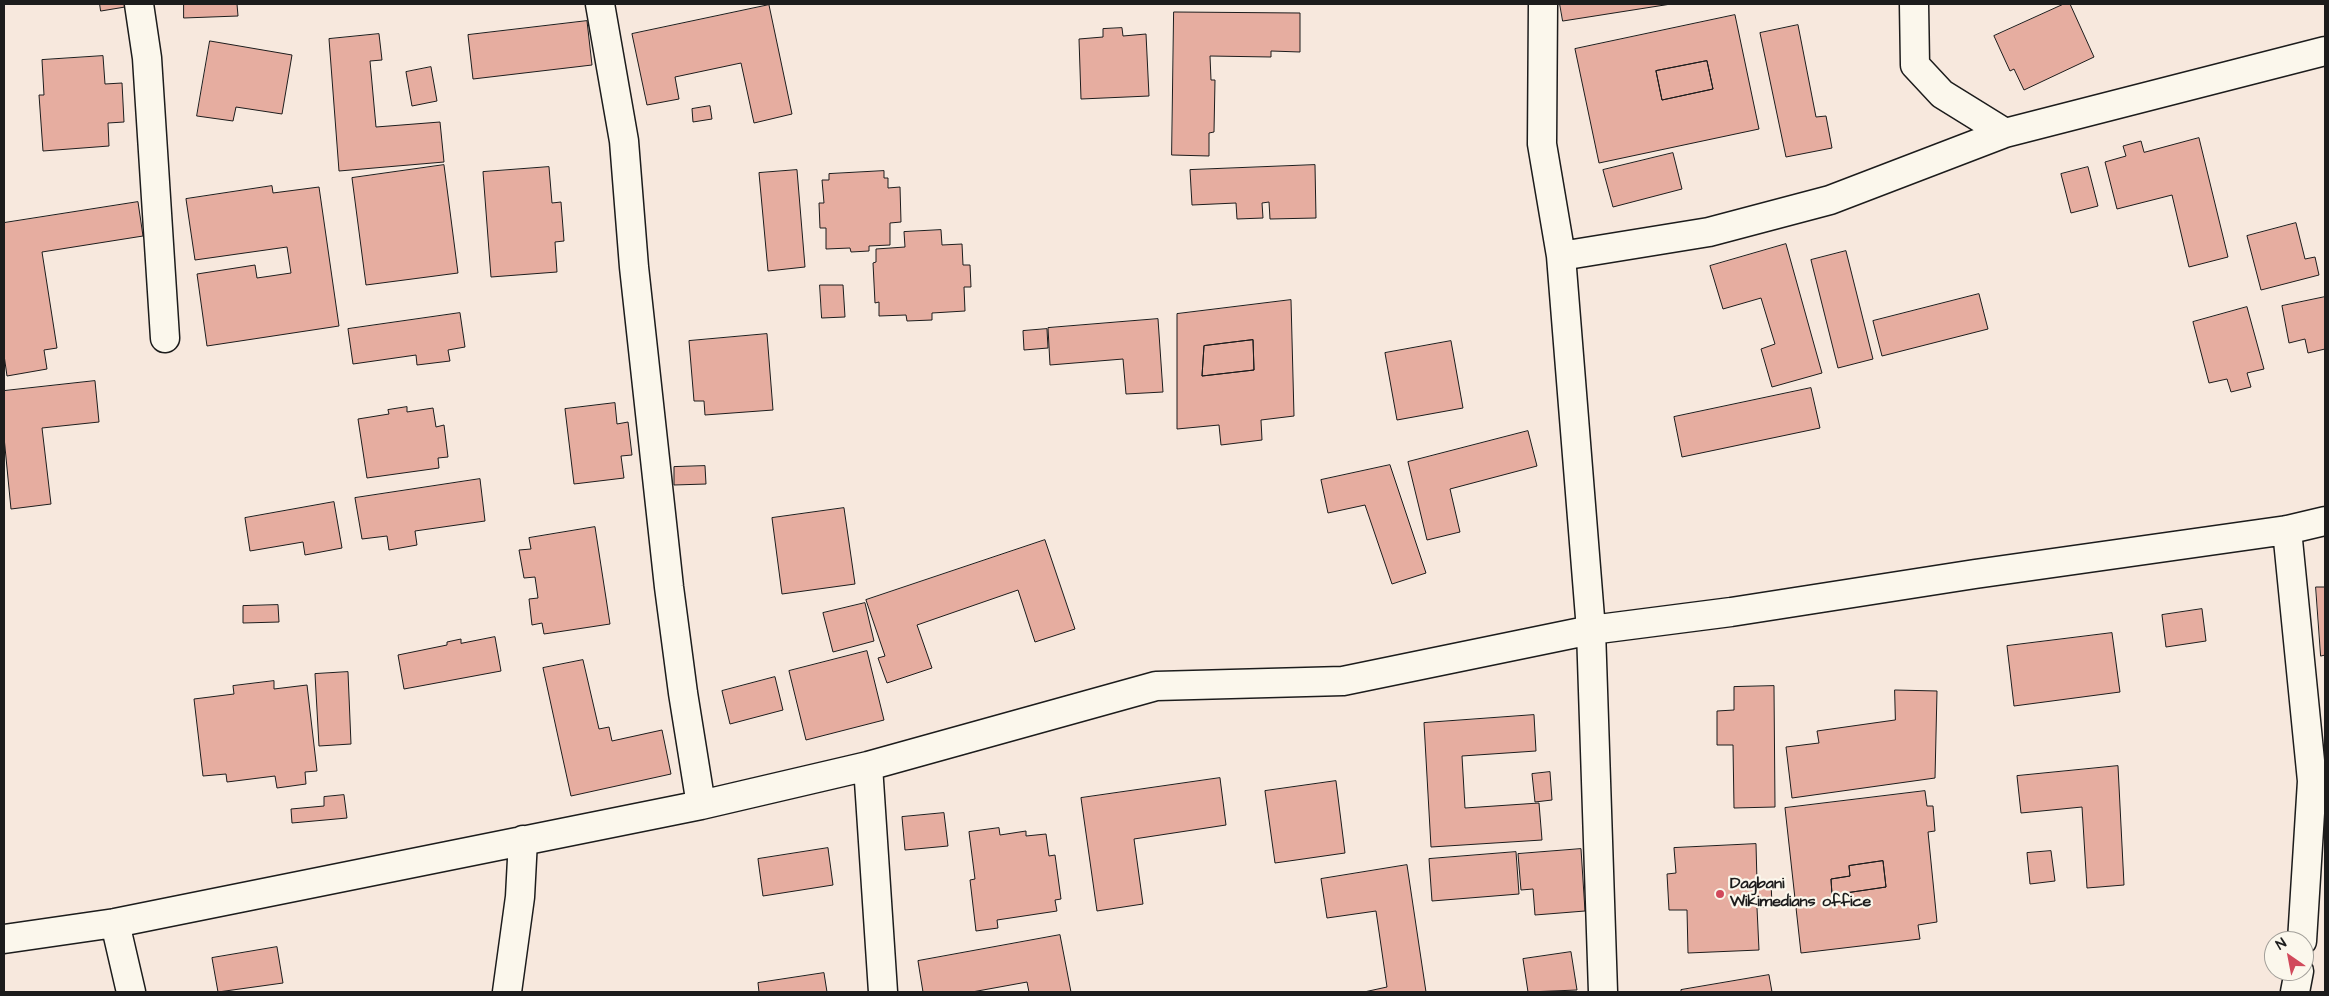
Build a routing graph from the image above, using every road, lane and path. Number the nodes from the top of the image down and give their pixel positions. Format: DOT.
graph roads {
  1 [pos="138,4"];
  2 [pos="600,4"];
  3 [pos="1543,4"];
  4 [pos="1914,4"];
  5 [pos="2325,51"];
  6 [pos="2005,133"];
  7 [pos="1561,256"];
  8 [pos="165,338"];
  9 [pos="2325,521"];
  10 [pos="2287,530"];
  11 [pos="1591,630"];
  12 [pos="868,766"];
  13 [pos="701,805"];
  14 [pos="523,840"];
  15 [pos="115,923"];
  16 [pos="2303,931"];
  17 [pos="4,939"];
  18 [pos="131,992"];
  19 [pos="507,992"];
  20 [pos="883,992"];
  21 [pos="1603,992"];
  1 -- 8 [label="street"];
  2 -- 13 [label="street"];
  3 -- 7 [label="street"];
  4 -- 6 [label="street"];
  5 -- 6 [label="street"];
  6 -- 7 [label="street"];
  7 -- 11 [label="street"];
  9 -- 10 [label="street"];
  10 -- 11 [label="street"];
  10 -- 16 [label="street"];
  11 -- 12 [label="street"];
  11 -- 21 [label="street"];
  12 -- 13 [label="street"];
  12 -- 20 [label="street"];
  13 -- 14 [label="street"];
  14 -- 15 [label="street"];
  14 -- 19 [label="street"];
  15 -- 17 [label="street"];
  15 -- 18 [label="street"];
}
